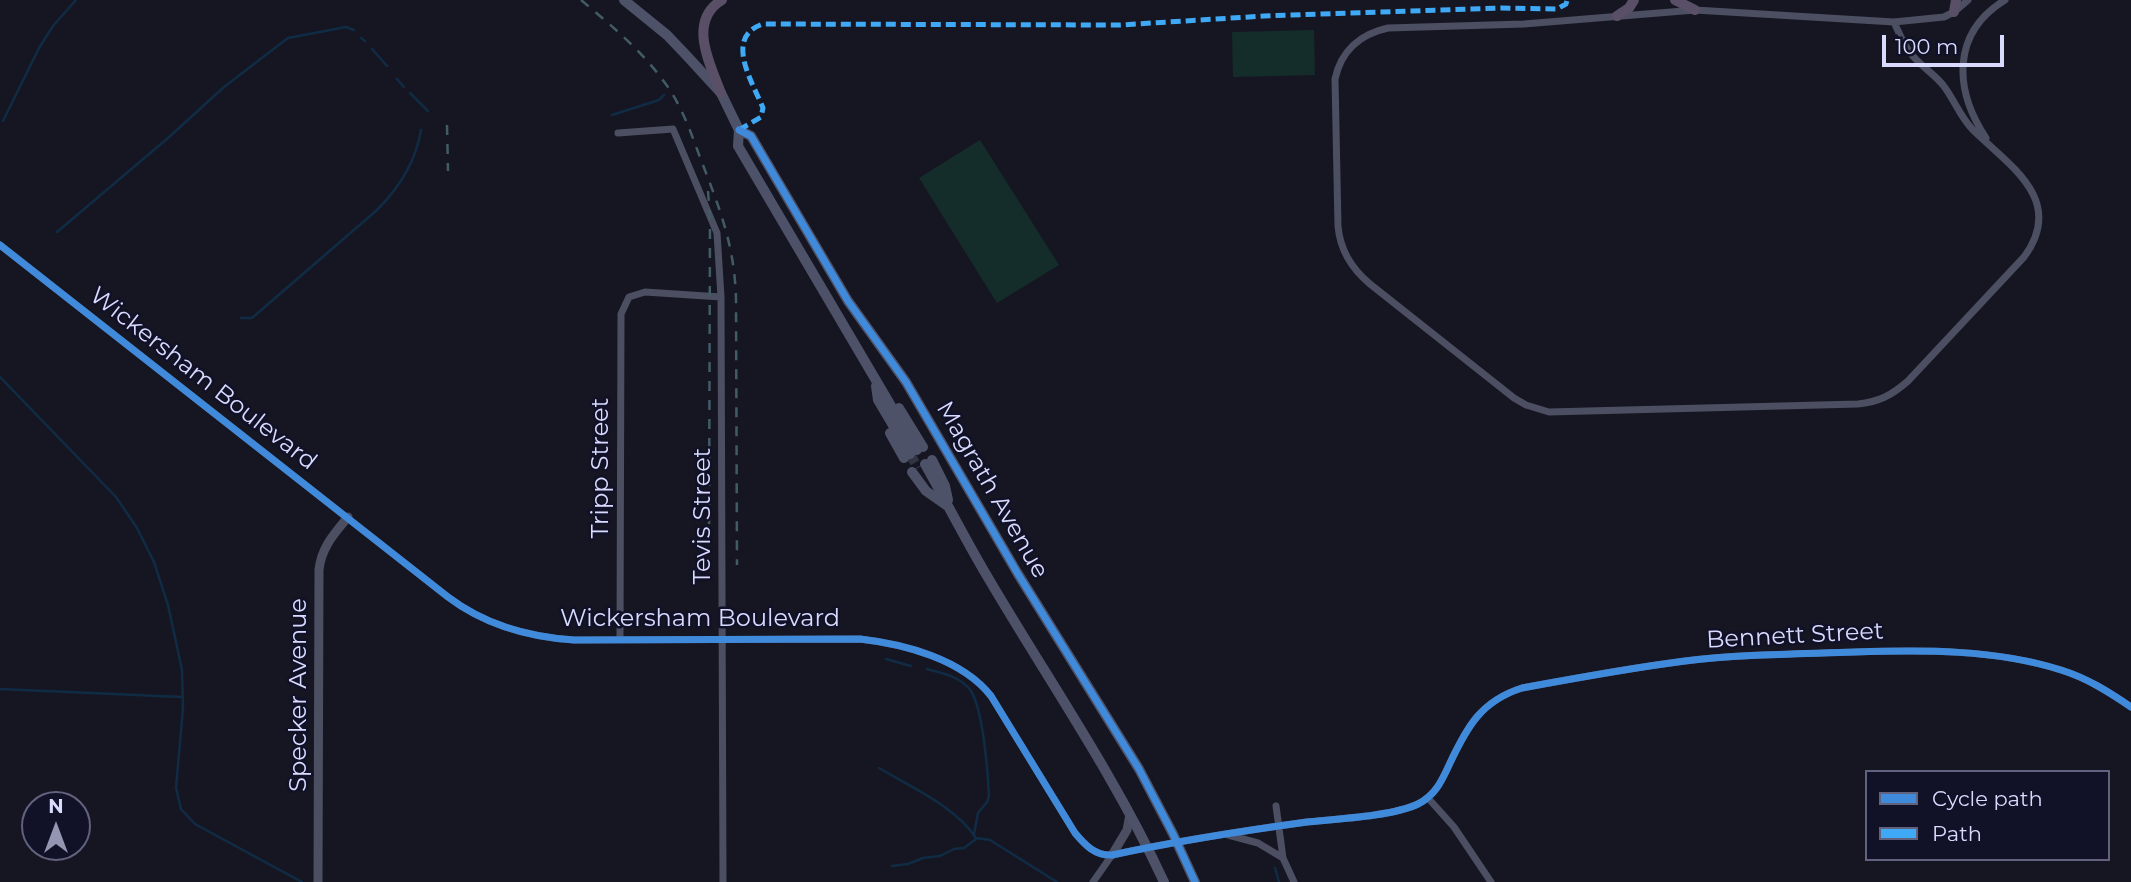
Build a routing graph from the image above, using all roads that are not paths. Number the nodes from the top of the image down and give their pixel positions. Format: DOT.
graph roads {
  1 [pos="624,0"];
  2 [pos="722,0"];
  3 [pos="1634,0"];
  4 [pos="1675,0"];
  5 [pos="1968,0"];
  6 [pos="2005,0"];
  7 [pos="1955,6"];
  8 [pos="1695,10"];
  9 [pos="1617,16"];
  10 [pos="1894,22"];
  11 [pos="721,93"];
  12 [pos="739,131"];
  13 [pos="618,133"];
  14 [pos="1993,147"];
  15 [pos="0,245"];
  16 [pos="721,297"];
  17 [pos="874,378"];
  18 [pos="949,507"];
  19 [pos="348,517"];
  20 [pos="620,640"];
  21 [pos="723,640"];
  22 [pos="2131,707"];
  23 [pos="1427,799"];
  24 [pos="1276,806"];
  25 [pos="1130,814"];
  26 [pos="1279,826"];
  27 [pos="1222,833"];
  28 [pos="1177,841"];
  29 [pos="1148,847"];
  30 [pos="1112,855"];
  31 [pos="1283,858"];
  32 [pos="318,882"];
  33 [pos="723,882"];
  34 [pos="1093,882"];
  35 [pos="1164,882"];
  36 [pos="1195,882"];
  37 [pos="1294,882"];
  38 [pos="1491,882"];
  1 -- 11 [label="main road, Magrath Avenue"];
  2 -- 11 [label="highway"];
  3 -- 9 [label="highway"];
  4 -- 8 [label="highway"];
  5 -- 7 [label="street"];
  6 -- 14 [label="street"];
  7 -- 10 [label="street"];
  8 -- 9 [label="street"];
  8 -- 10 [label="street"];
  9 -- 14 [label="street"];
  10 -- 14 [label="street"];
  11 -- 12 [label="main road, Magrath Avenue"];
  12 -- 17 [label="main road"];
  12 -- 28 [label="main road, Magrath Avenue"];
  13 -- 16 [label="street, Tevis Street"];
  15 -- 19 [label="street, Wickersham Boulevard"];
  16 -- 20 [label="street, Tripp Street"];
  16 -- 21 [label="street, Tevis Street"];
  17 -- 17 [label="main road"];
  18 -- 18 [label="main road"];
  18 -- 25 [label="main road"];
  19 -- 20 [label="street, Wickersham Boulevard"];
  19 -- 32 [label="street, Specker Avenue"];
  20 -- 21 [label="street, Wickersham Boulevard"];
  21 -- 30 [label="street, Wickersham Boulevard"];
  21 -- 33 [label="street, Tevis Street"];
  22 -- 23 [label="street, Bennett Street"];
  23 -- 26 [label="street"];
  23 -- 38 [label="street"];
  24 -- 26 [label="street"];
  25 -- 29 [label="main road"];
  25 -- 30 [label="street"];
  26 -- 27 [label="street"];
  26 -- 31 [label="street"];
  27 -- 28 [label="street"];
  27 -- 31 [label="street"];
  28 -- 29 [label="street"];
  28 -- 36 [label="main road, Magrath Avenue"];
  29 -- 30 [label="street"];
  29 -- 35 [label="main road"];
  30 -- 34 [label="street"];
  31 -- 37 [label="street"];
}
